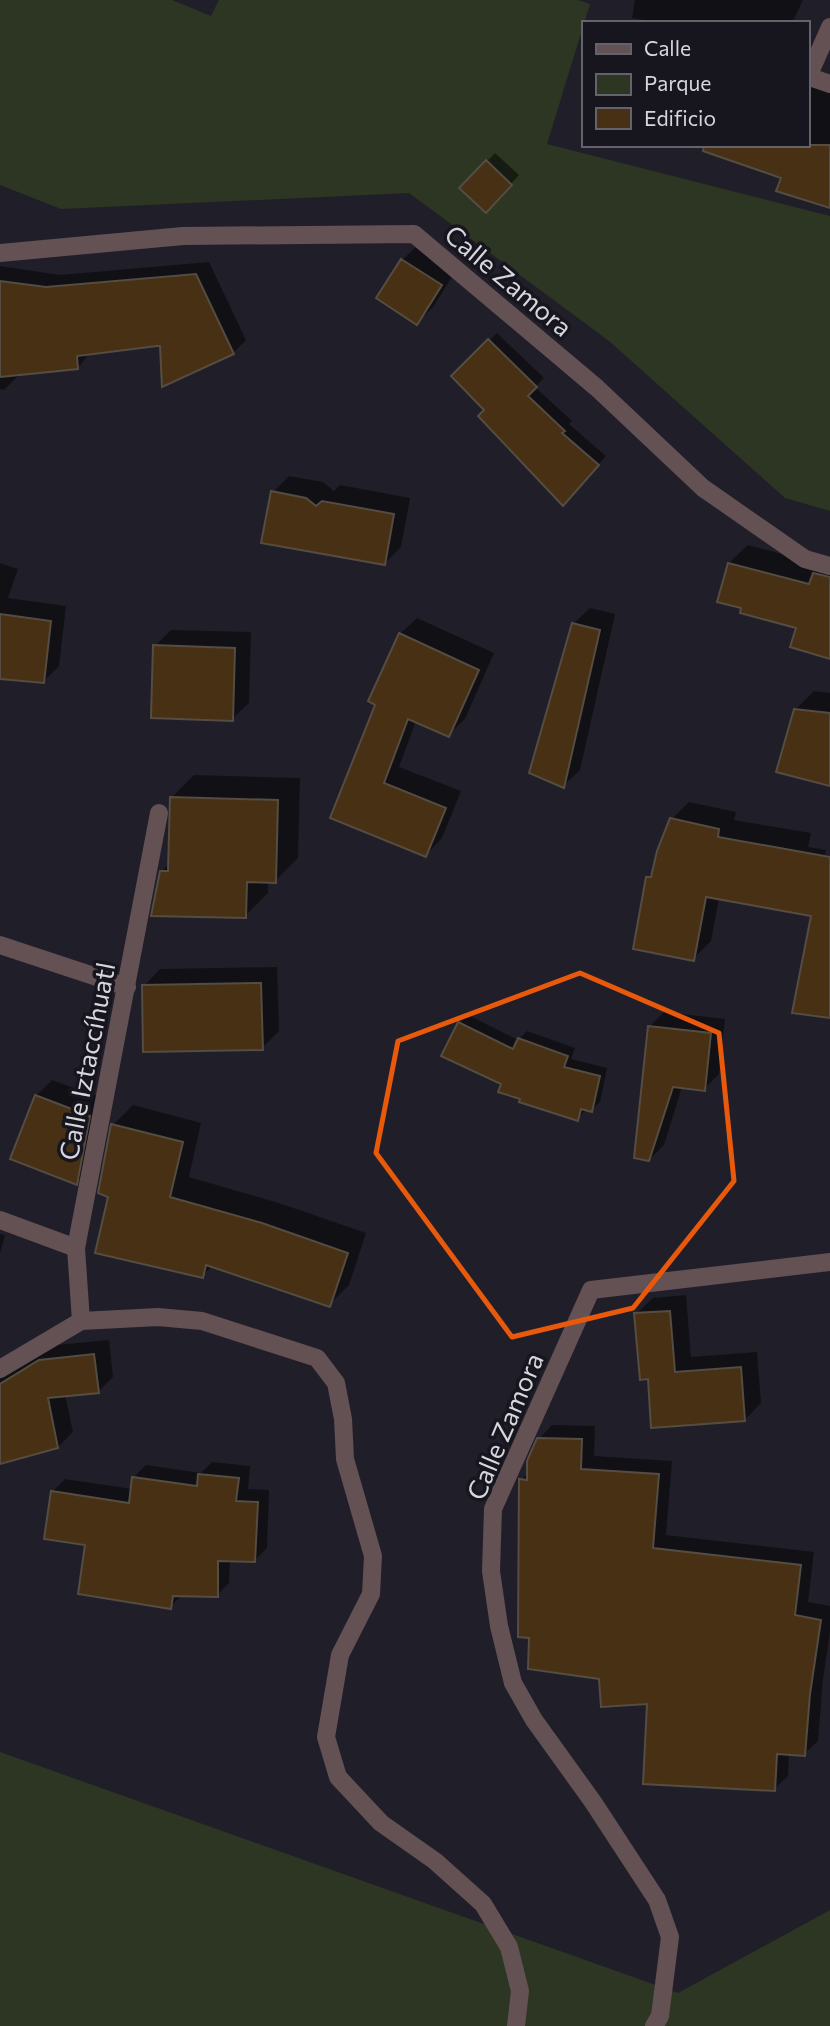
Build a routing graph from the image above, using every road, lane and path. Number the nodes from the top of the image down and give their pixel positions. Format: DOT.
graph roads {
  1 [pos="830,27"];
  2 [pos="809,74"];
  3 [pos="809,76"];
  4 [pos="830,84"];
  5 [pos="0,253"];
  6 [pos="830,566"];
  7 [pos="159,813"];
  8 [pos="0,945"];
  9 [pos="127,987"];
  10 [pos="0,1220"];
  11 [pos="76,1248"];
  12 [pos="830,1262"];
  13 [pos="81,1321"];
  14 [pos="0,1369"];
  15 [pos="516,2026"];
  16 [pos="654,2026"];
  1 -- 2 [label="street"];
  3 -- 4 [label="street"];
  5 -- 6 [label="street, Calle Zamora"];
  7 -- 9 [label="street, Calle Iztaccíhuatl"];
  8 -- 9 [label="street"];
  9 -- 11 [label="street, Calle Iztaccíhuatl"];
  10 -- 11 [label="street"];
  11 -- 13 [label="street, Calle Iztaccíhuatl"];
  12 -- 16 [label="street, Calle Zamora"];
  13 -- 14 [label="street"];
  13 -- 15 [label="street"];
}
